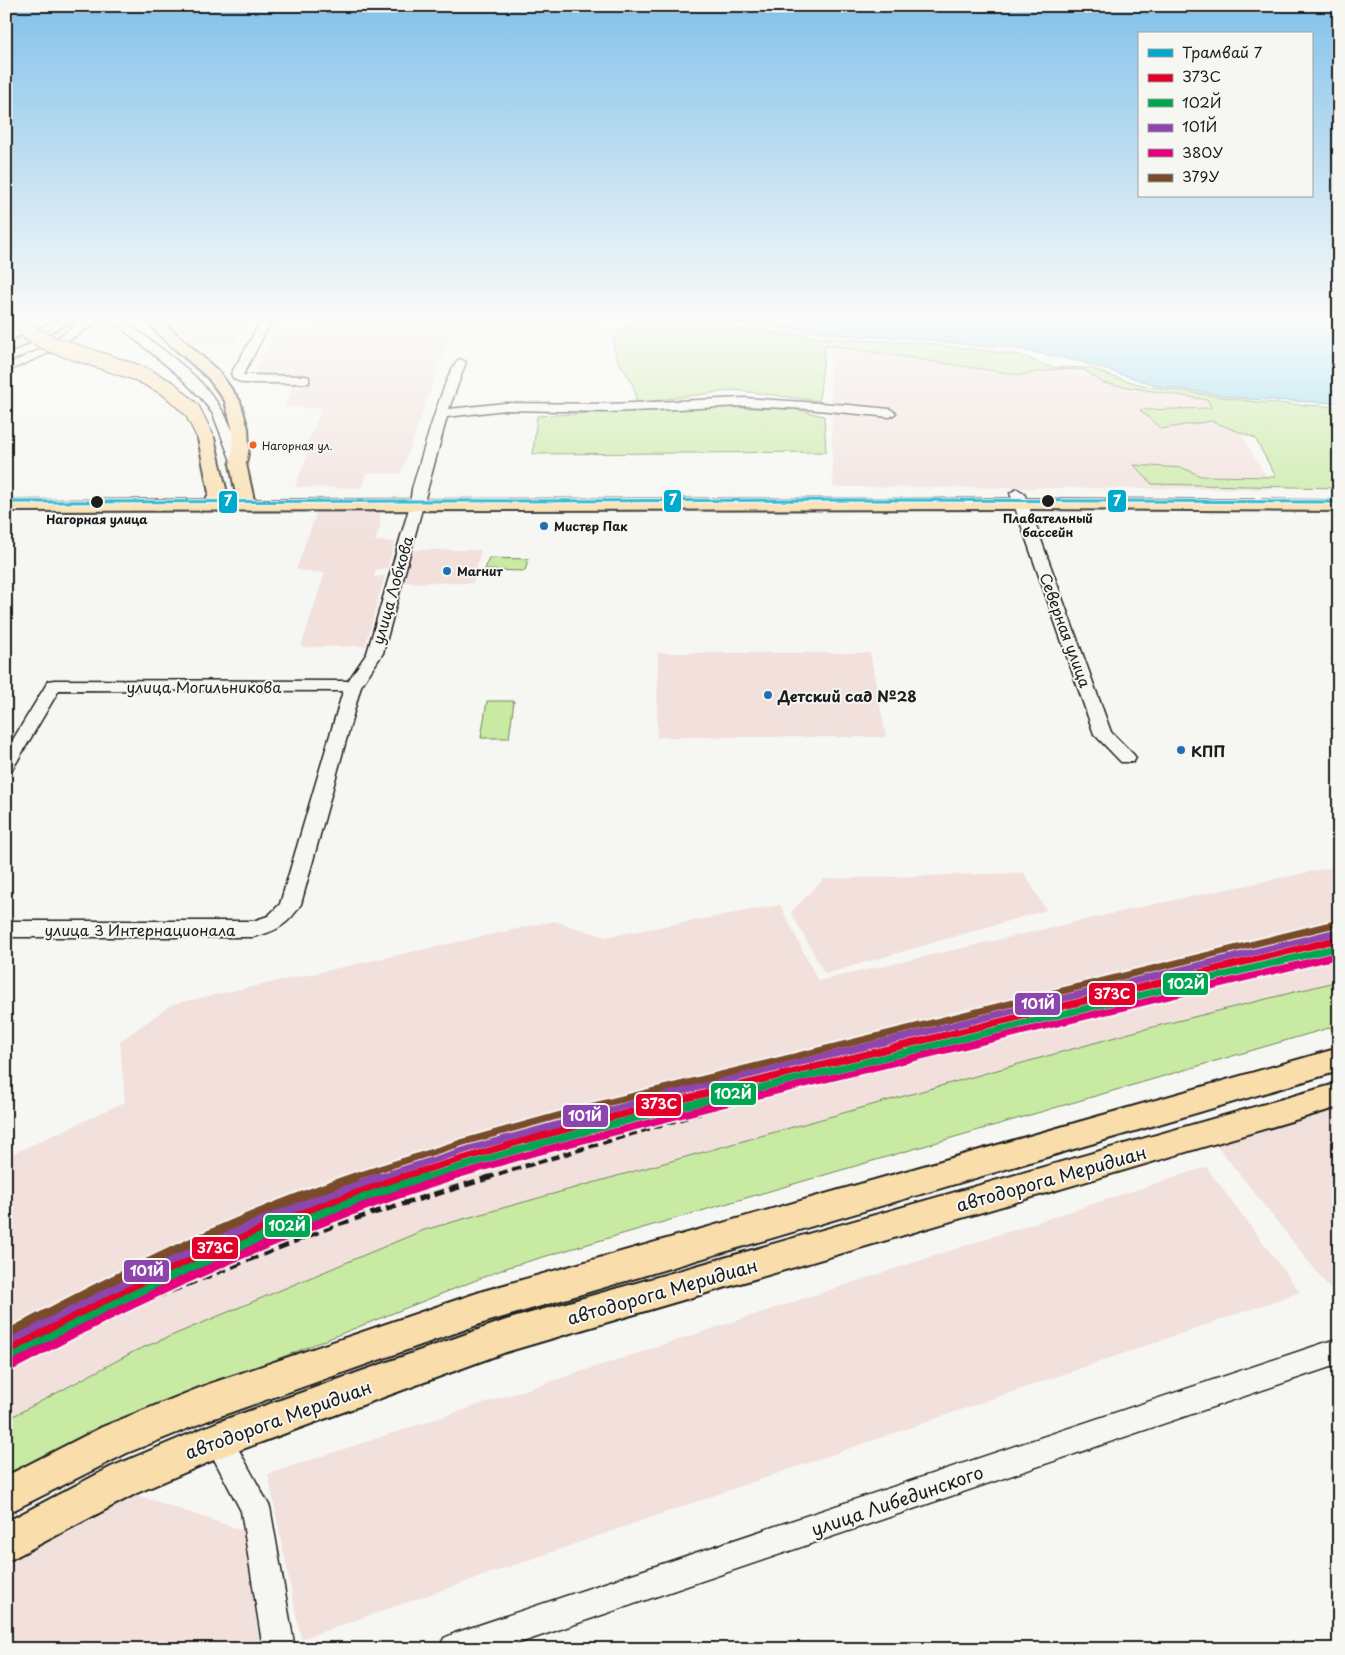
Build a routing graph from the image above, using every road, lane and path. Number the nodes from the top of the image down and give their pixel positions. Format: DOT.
graph roads {
  1 [pos="179,395"];
  2 [pos="204,395"];
  3 [pos="228,395"];
  4 [pos="447,395"];
  5 [pos="890,413"];
  6 [pos="443,414"];
  7 [pos="238,461"];
  8 [pos="6,494"];
  9 [pos="1339,495"];
  10 [pos="216,499"];
  11 [pos="418,499"];
  12 [pos="1019,499"];
  13 [pos="245,500"];
  14 [pos="6,506"];
  15 [pos="1339,506"];
  16 [pos="353,686"];
  17 [pos="1127,758"];
  18 [pos="6,766"];
  19 [pos="273,924"];
  20 [pos="6,929"];
  21 [pos="1339,1059"];
  22 [pos="1339,1095"];
  23 [pos="1339,1350"];
  24 [pos="218,1440"];
  25 [pos="6,1496"];
  26 [pos="6,1543"];
  27 [pos="279,1649"];
  28 [pos="455,1649"];
  1 -- 10 [label="main road, bridge"];
  2 -- 7 [label="street"];
  3 -- 7 [label="main road"];
  4 -- 6 [label="street, улица Лобкова"];
  5 -- 6 [label="street"];
  6 -- 11 [label="street, улица Лобкова"];
  7 -- 13 [label="main road"];
  8 -- 10 [label="main road"];
  9 -- 12 [label="main road"];
  10 -- 13 [label="main road"];
  10 -- 14 [label="main road"];
  11 -- 12 [label="main road"];
  11 -- 13 [label="main road"];
  11 -- 16 [label="street, улица Лобкова"];
  12 -- 15 [label="main road"];
  12 -- 17 [label="street, Северная улица"];
  16 -- 18 [label="street, улица Могильникова"];
  16 -- 19 [label="street, улица Лобкова"];
  19 -- 20 [label="street, улица 3 Интернационала"];
  21 -- 25 [label="main road"];
  22 -- 24 [label="main road, автодорога Меридиан"];
  23 -- 28 [label="street, улица Либединского"];
  24 -- 26 [label="main road, автодорога Меридиан"];
  24 -- 27 [label="street"];
}
